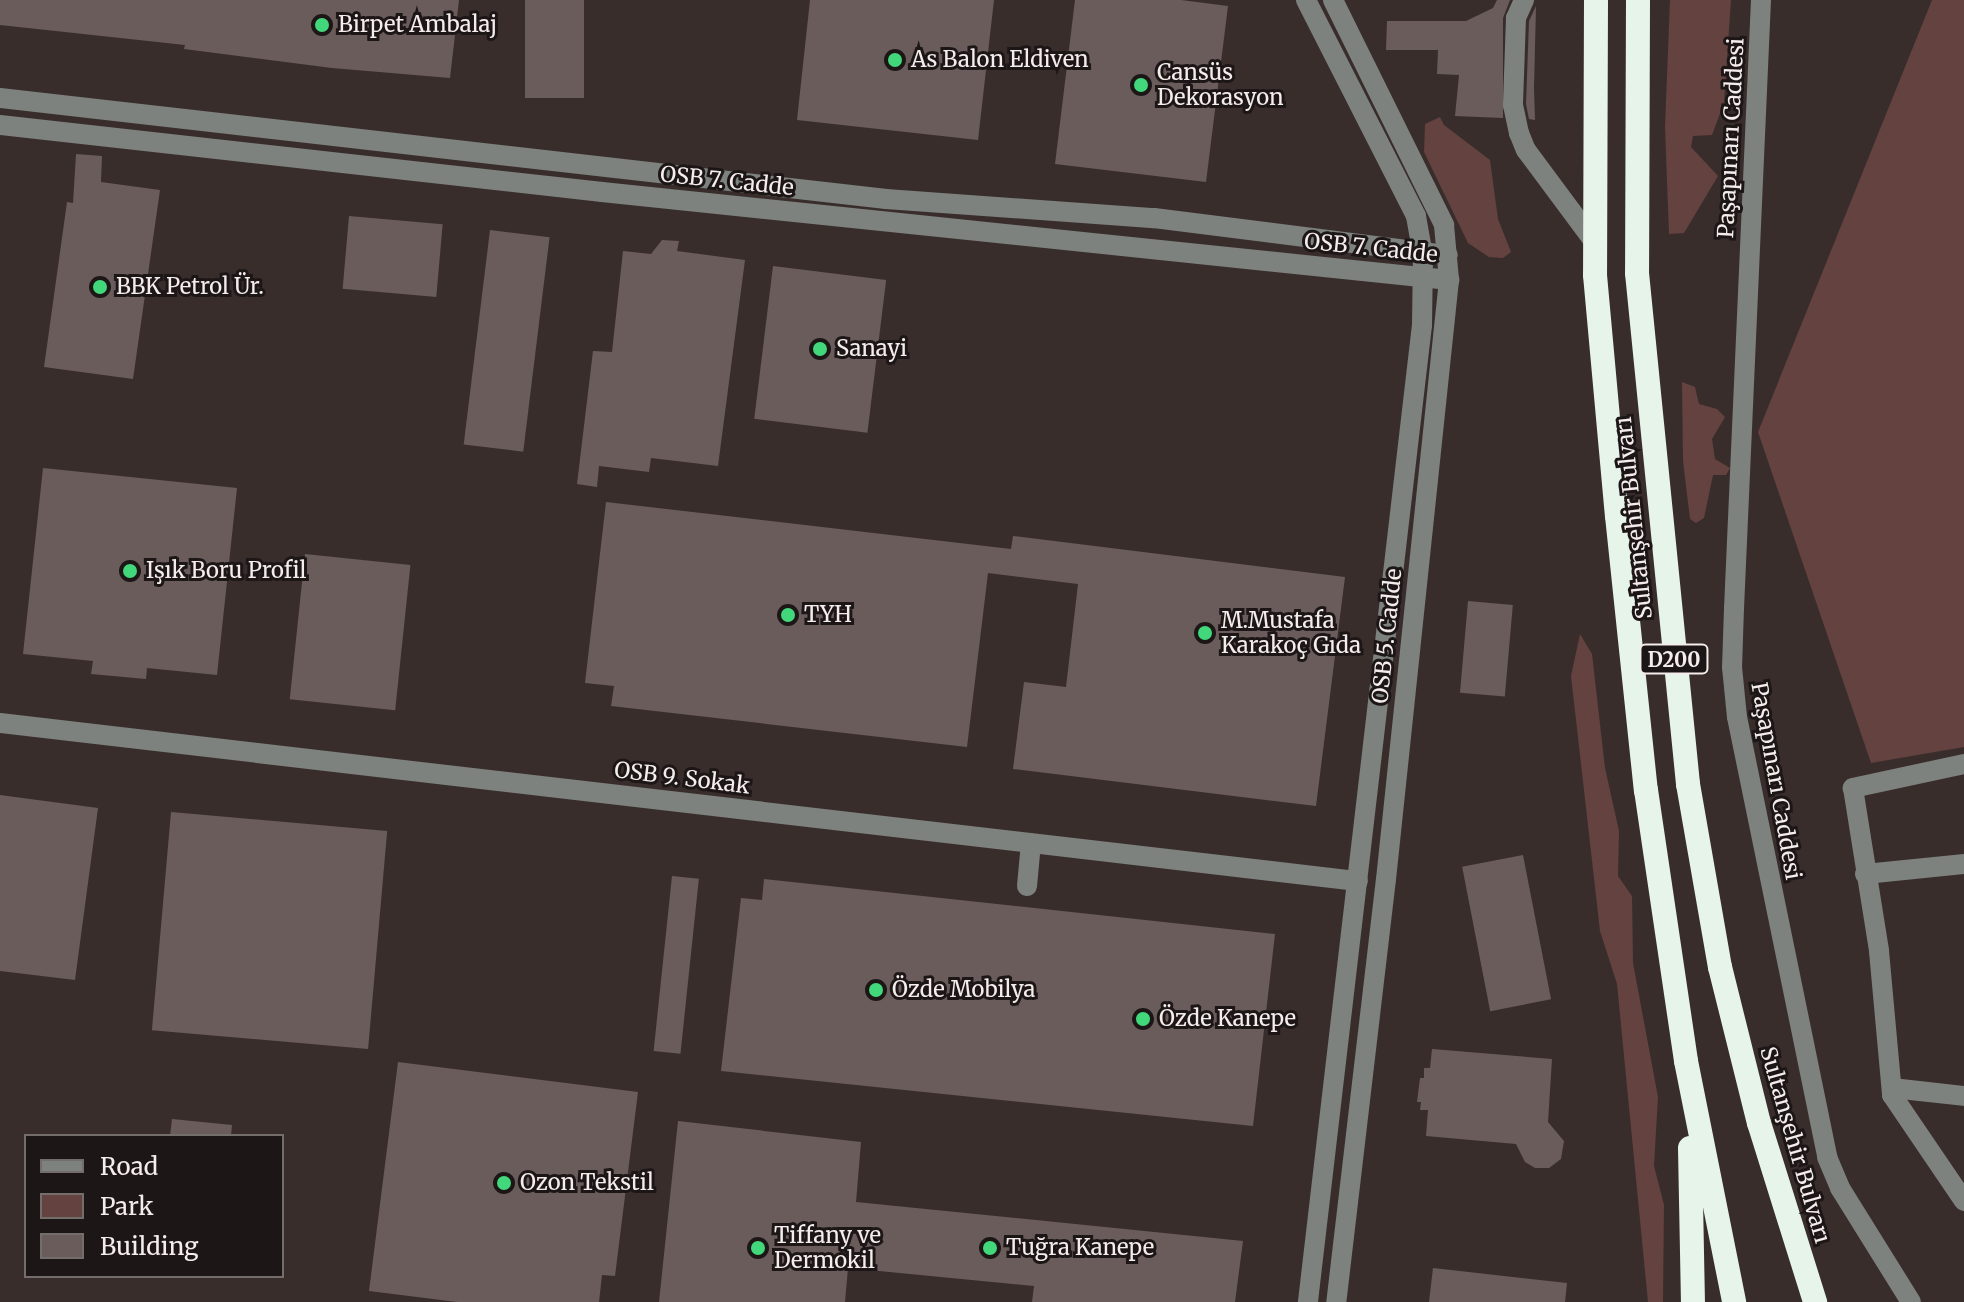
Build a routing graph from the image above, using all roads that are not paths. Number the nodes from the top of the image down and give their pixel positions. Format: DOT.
graph roads {
  1 [pos="1306,0"];
  2 [pos="1333,0"];
  3 [pos="1524,0"];
  4 [pos="1596,0"];
  5 [pos="1638,0"];
  6 [pos="1761,0"];
  7 [pos="0,98"];
  8 [pos="0,125"];
  9 [pos="1595,243"];
  10 [pos="1423,254"];
  11 [pos="1448,255"];
  12 [pos="1423,278"];
  13 [pos="1449,280"];
  14 [pos="0,723"];
  15 [pos="1964,764"];
  16 [pos="1031,843"];
  17 [pos="1964,864"];
  18 [pos="1865,874"];
  19 [pos="1358,881"];
  20 [pos="1027,886"];
  21 [pos="1686,1061"];
  22 [pos="1892,1088"];
  23 [pos="1964,1096"];
  24 [pos="1964,1201"];
  25 [pos="1308,1302"];
  26 [pos="1336,1302"];
  27 [pos="1693,1302"];
  28 [pos="1734,1302"];
  29 [pos="1815,1302"];
  30 [pos="1911,1302"];
  1 -- 10 [label="street"];
  2 -- 11 [label="street, OSB 5. Cadde"];
  3 -- 9 [label="street"];
  4 -- 9 [label="highway, Sultanşehir Bulvarı / D200"];
  5 -- 29 [label="highway, Sultanşehir Bulvarı / D200"];
  6 -- 30 [label="street, Paşapınarı Caddesi"];
  7 -- 10 [label="street, OSB 7. Cadde"];
  8 -- 12 [label="street, OSB 7. Cadde"];
  9 -- 21 [label="highway, Sultanşehir Bulvarı / D200"];
  10 -- 11 [label="street, OSB 7. Cadde"];
  10 -- 12 [label="street"];
  11 -- 13 [label="street, OSB 5. Cadde"];
  12 -- 13 [label="street, OSB 7. Cadde"];
  12 -- 19 [label="street"];
  13 -- 26 [label="street, OSB 5. Cadde"];
  14 -- 16 [label="street, OSB 9. Sokak"];
  15 -- 18 [label="street"];
  16 -- 19 [label="street, OSB 9. Sokak"];
  16 -- 20 [label="street"];
  17 -- 18 [label="street"];
  18 -- 22 [label="street"];
  19 -- 25 [label="street"];
  21 -- 27 [label="highway"];
  21 -- 28 [label="highway, Sultanşehir Bulvarı / D200"];
  22 -- 23 [label="street"];
  22 -- 24 [label="street"];
}
